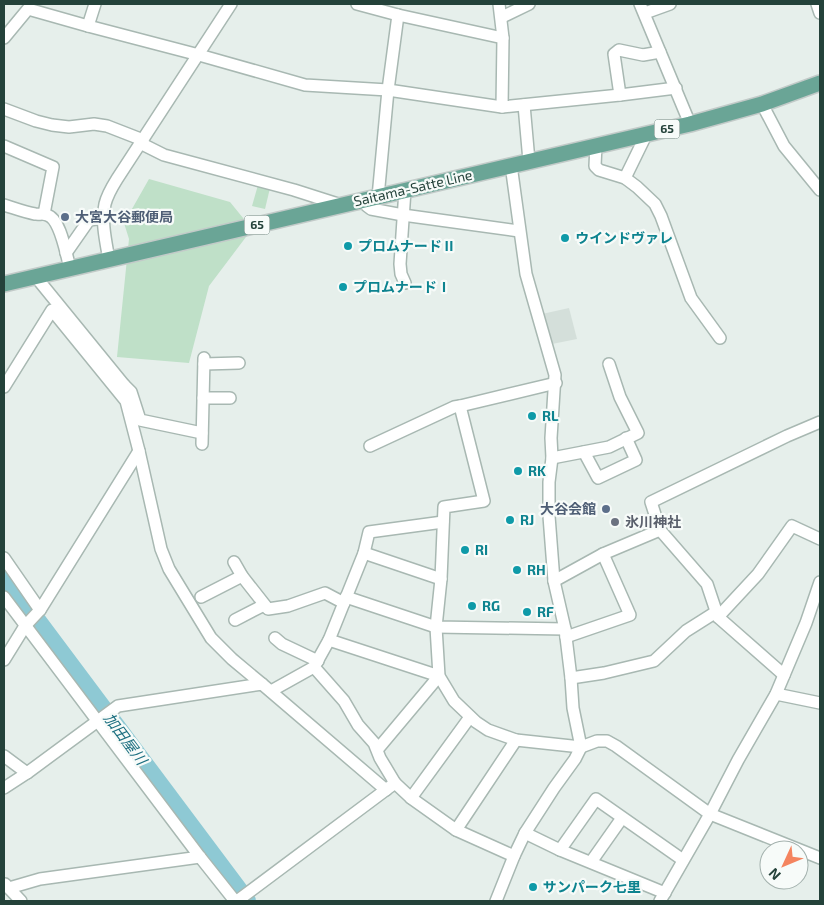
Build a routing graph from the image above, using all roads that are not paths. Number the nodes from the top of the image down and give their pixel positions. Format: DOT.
graph roads {
  1 [pos="95,4"];
  2 [pos="231,4"];
  3 [pos="361,4"];
  4 [pos="499,4"];
  5 [pos="529,4"];
  6 [pos="670,4"];
  7 [pos="817,4"];
  8 [pos="643,8"];
  9 [pos="820,13"];
  10 [pos="398,15"];
  11 [pos="502,17"];
  12 [pos="88,26"];
  13 [pos="4,38"];
  14 [pos="504,38"];
  15 [pos="660,52"];
  16 [pos="199,55"];
  17 [pos="820,83"];
  18 [pos="676,88"];
  19 [pos="388,90"];
  20 [pos="620,95"];
  21 [pos="762,104"];
  22 [pos="524,105"];
  23 [pos="502,106"];
  24 [pos="5,112"];
  25 [pos="690,124"];
  26 [pos="647,133"];
  27 [pos="142,142"];
  28 [pos="4,146"];
  29 [pos="596,146"];
  30 [pos="529,161"];
  31 [pos="511,165"];
  32 [pos="625,178"];
  33 [pos="819,185"];
  34 [pos="405,190"];
  35 [pos="372,199"];
  36 [pos="4,205"];
  37 [pos="342,205"];
  38 [pos="44,214"];
  39 [pos="403,216"];
  40 [pos="104,218"];
  41 [pos="519,231"];
  42 [pos="66,253"];
  43 [pos="109,260"];
  44 [pos="70,268"];
  45 [pos="36,277"];
  46 [pos="405,283"];
  47 [pos="4,284"];
  48 [pos="720,338"];
  49 [pos="239,363"];
  50 [pos="609,364"];
  51 [pos="556,383"];
  52 [pos="4,387"];
  53 [pos="121,388"];
  54 [pos="203,398"];
  55 [pos="230,398"];
  56 [pos="460,406"];
  57 [pos="820,422"];
  58 [pos="626,438"];
  59 [pos="370,446"];
  60 [pos="139,451"];
  61 [pos="584,452"];
  62 [pos="552,458"];
  63 [pos="444,522"];
  64 [pos="660,530"];
  65 [pos="820,539"];
  66 [pos="364,553"];
  67 [pos="603,554"];
  68 [pos="4,558"];
  69 [pos="234,562"];
  70 [pos="242,576"];
  71 [pos="441,579"];
  72 [pos="554,582"];
  73 [pos="820,582"];
  74 [pos="201,597"];
  75 [pos="4,598"];
  76 [pos="345,600"];
  77 [pos="264,605"];
  78 [pos="40,610"];
  79 [pos="717,615"];
  80 [pos="235,620"];
  81 [pos="25,626"];
  82 [pos="436,627"];
  83 [pos="566,633"];
  84 [pos="275,638"];
  85 [pos="329,640"];
  86 [pos="4,660"];
  87 [pos="316,664"];
  88 [pos="784,674"];
  89 [pos="438,676"];
  90 [pos="571,678"];
  91 [pos="267,688"];
  92 [pos="776,694"];
  93 [pos="820,703"];
  94 [pos="103,716"];
  95 [pos="470,717"];
  96 [pos="516,740"];
  97 [pos="581,747"];
  98 [pos="377,750"];
  99 [pos="4,756"];
  100 [pos="27,773"];
  101 [pos="390,787"];
  102 [pos="4,788"];
  103 [pos="411,798"];
  104 [pos="710,814"];
  105 [pos="622,818"];
  106 [pos="456,830"];
  107 [pos="526,833"];
  108 [pos="560,850"];
  109 [pos="514,856"];
  110 [pos="200,857"];
  111 [pos="820,858"];
  112 [pos="683,860"];
  113 [pos="591,862"];
  114 [pos="6,886"];
  115 [pos="662,897"];
  116 [pos="240,899"];
  117 [pos="21,901"];
  118 [pos="498,901"];
  1 -- 12 [label="street"];
  2 -- 16 [label="street"];
  3 -- 10 [label="street"];
  4 -- 11 [label="street"];
  5 -- 11 [label="street"];
  6 -- 8 [label="street"];
  7 -- 9 [label="street"];
  8 -- 15 [label="street"];
  10 -- 14 [label="street"];
  10 -- 19 [label="street"];
  11 -- 14 [label="street"];
  12 -- 13 [label="street"];
  12 -- 16 [label="street"];
  14 -- 23 [label="street"];
  15 -- 18 [label="street"];
  15 -- 20 [label="street"];
  16 -- 19 [label="street"];
  16 -- 27 [label="street"];
  17 -- 21 [label="main road, Saitama-Satte Line / 65"];
  18 -- 20 [label="street"];
  18 -- 25 [label="street"];
  19 -- 23 [label="street"];
  19 -- 35 [label="street"];
  20 -- 22 [label="street"];
  21 -- 25 [label="main road, Saitama-Satte Line / 65"];
  21 -- 33 [label="street"];
  22 -- 23 [label="street"];
  22 -- 30 [label="street"];
  24 -- 27 [label="street"];
  25 -- 26 [label="main road, Saitama-Satte Line / 65"];
  26 -- 29 [label="main road, Saitama-Satte Line / 65"];
  26 -- 32 [label="street"];
  27 -- 37 [label="street"];
  27 -- 40 [label="street"];
  28 -- 38 [label="street"];
  29 -- 30 [label="main road, Saitama-Satte Line / 65"];
  29 -- 32 [label="street"];
  30 -- 31 [label="main road, Saitama-Satte Line / 65"];
  31 -- 34 [label="main road, Saitama-Satte Line / 65"];
  31 -- 41 [label="street"];
  32 -- 48 [label="street"];
  34 -- 35 [label="main road, Saitama-Satte Line / 65"];
  34 -- 39 [label="street"];
  35 -- 37 [label="main road, Saitama-Satte Line / 65"];
  35 -- 39 [label="street"];
  36 -- 38 [label="street"];
  37 -- 43 [label="main road, Saitama-Satte Line / 65"];
  38 -- 42 [label="street"];
  39 -- 41 [label="street"];
  39 -- 46 [label="street"];
  40 -- 42 [label="street"];
  40 -- 43 [label="street"];
  41 -- 51 [label="street"];
  42 -- 44 [label="street"];
  43 -- 44 [label="main road, Saitama-Satte Line / 65"];
  44 -- 45 [label="main road, Saitama-Satte Line / 65"];
  45 -- 47 [label="main road, Saitama-Satte Line / 65"];
  45 -- 53 [label="street"];
  49 -- 54 [label="street"];
  50 -- 58 [label="street"];
  51 -- 56 [label="street"];
  51 -- 62 [label="street"];
  52 -- 53 [label="street"];
  53 -- 54 [label="street"];
  53 -- 60 [label="street"];
  54 -- 55 [label="street"];
  56 -- 59 [label="street"];
  56 -- 63 [label="street"];
  57 -- 64 [label="street"];
  58 -- 61 [label="street"];
  58 -- 61 [label="street"];
  60 -- 78 [label="street"];
  60 -- 91 [label="street"];
  61 -- 62 [label="street"];
  62 -- 72 [label="street"];
  63 -- 66 [label="street"];
  63 -- 71 [label="street"];
  64 -- 67 [label="street"];
  64 -- 79 [label="street"];
  65 -- 79 [label="street"];
  66 -- 71 [label="street"];
  66 -- 76 [label="street"];
  67 -- 72 [label="street"];
  67 -- 83 [label="street"];
  68 -- 78 [label="street"];
  69 -- 70 [label="street"];
  70 -- 74 [label="street"];
  70 -- 77 [label="street"];
  71 -- 82 [label="street"];
  72 -- 83 [label="street"];
  73 -- 88 [label="street"];
  75 -- 81 [label="street"];
  76 -- 77 [label="street"];
  76 -- 82 [label="street"];
  76 -- 85 [label="street"];
  77 -- 80 [label="street"];
  78 -- 81 [label="street"];
  79 -- 88 [label="street"];
  79 -- 90 [label="street"];
  81 -- 86 [label="street"];
  81 -- 94 [label="street"];
  82 -- 83 [label="street"];
  82 -- 89 [label="street"];
  83 -- 90 [label="street"];
  84 -- 87 [label="street"];
  85 -- 87 [label="street"];
  85 -- 89 [label="street"];
  87 -- 91 [label="street"];
  87 -- 98 [label="street"];
  88 -- 92 [label="street"];
  89 -- 95 [label="street"];
  89 -- 98 [label="street"];
  90 -- 97 [label="street"];
  91 -- 94 [label="street"];
  91 -- 101 [label="street"];
  92 -- 93 [label="street"];
  92 -- 104 [label="street"];
  94 -- 100 [label="street"];
  94 -- 110 [label="street"];
  95 -- 96 [label="street"];
  95 -- 103 [label="street"];
  96 -- 97 [label="street"];
  96 -- 106 [label="street"];
  97 -- 104 [label="street"];
  97 -- 107 [label="street"];
  98 -- 101 [label="street"];
  99 -- 100 [label="street"];
  100 -- 102 [label="street"];
  101 -- 103 [label="street"];
  101 -- 116 [label="street"];
  103 -- 106 [label="street"];
  104 -- 111 [label="street"];
  104 -- 112 [label="street"];
  105 -- 108 [label="street"];
  105 -- 112 [label="street"];
  105 -- 113 [label="street"];
  106 -- 109 [label="street"];
  107 -- 108 [label="street"];
  107 -- 109 [label="street"];
  108 -- 113 [label="street"];
  109 -- 118 [label="street"];
  110 -- 114 [label="street"];
  110 -- 116 [label="street"];
  112 -- 115 [label="street"];
  113 -- 115 [label="street"];
  114 -- 117 [label="street"];
}
